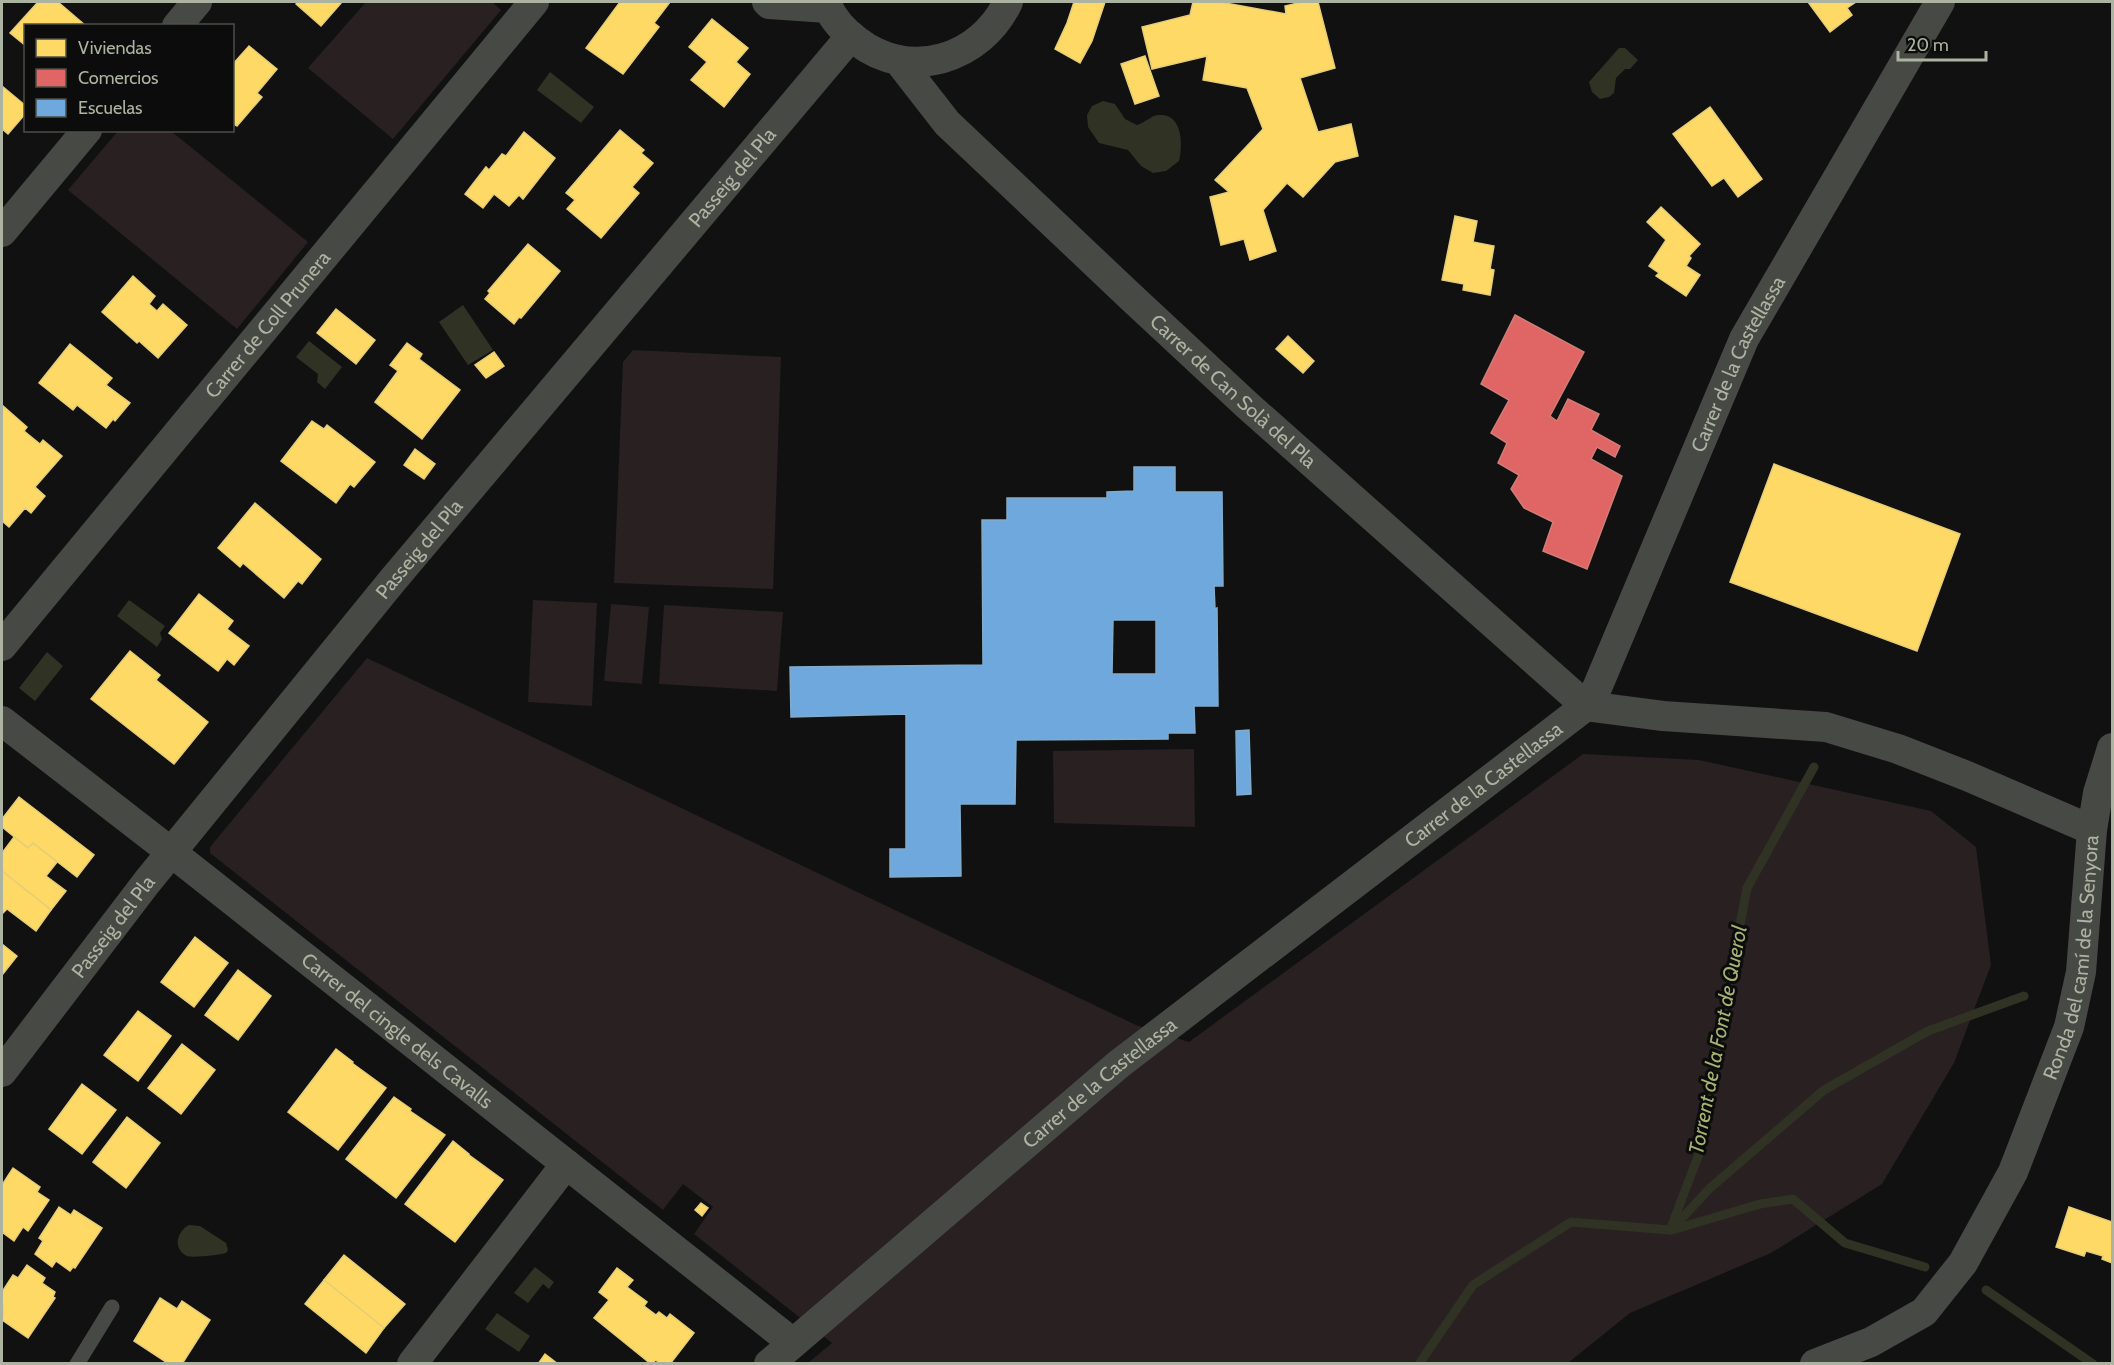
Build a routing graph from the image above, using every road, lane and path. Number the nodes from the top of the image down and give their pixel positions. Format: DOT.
graph roads {
  1 [pos="197,2"];
  2 [pos="534,2"];
  3 [pos="767,2"];
  4 [pos="1008,2"];
  5 [pos="1940,2"];
  6 [pos="827,5"];
  7 [pos="179,24"];
  8 [pos="851,36"];
  9 [pos="898,60"];
  10 [pos="85,132"];
  11 [pos="2,232"];
  12 [pos="2,646"];
  13 [pos="1586,706"];
  14 [pos="2,721"];
  15 [pos="2112,748"];
  16 [pos="2092,830"];
  17 [pos="171,852"];
  18 [pos="2,1072"];
  19 [pos="566,1164"];
  20 [pos="112,1307"];
  21 [pos="793,1343"];
  22 [pos="76,1364"];
  23 [pos="412,1364"];
  24 [pos="769,1364"];
  25 [pos="1815,1364"];
  1 -- 7 [label="street"];
  2 -- 12 [label="street, Carrer de Coll Prunera"];
  3 -- 6 [label="street"];
  4 -- 9 [label="street"];
  5 -- 13 [label="street, Carrer de la Castellassa"];
  6 -- 8 [label="street"];
  8 -- 9 [label="street"];
  8 -- 17 [label="street, Passeig del Pla"];
  9 -- 13 [label="street, Carrer de Can Solà del Pla"];
  10 -- 11 [label="street"];
  13 -- 16 [label="street, Ronda del camí de la Senyora"];
  13 -- 21 [label="street, Carrer de la Castellassa"];
  14 -- 17 [label="street, Carrer del cingle dels Cavalls"];
  15 -- 16 [label="street"];
  16 -- 25 [label="street, Ronda del camí de la Senyora"];
  17 -- 18 [label="street, Passeig del Pla"];
  17 -- 19 [label="street, Carrer del cingle dels Cavalls"];
  19 -- 21 [label="street, Carrer del cingle dels Cavalls"];
  19 -- 23 [label="street"];
  20 -- 22 [label="lane"];
  21 -- 24 [label="street, Carrer de la Castellassa"];
}
